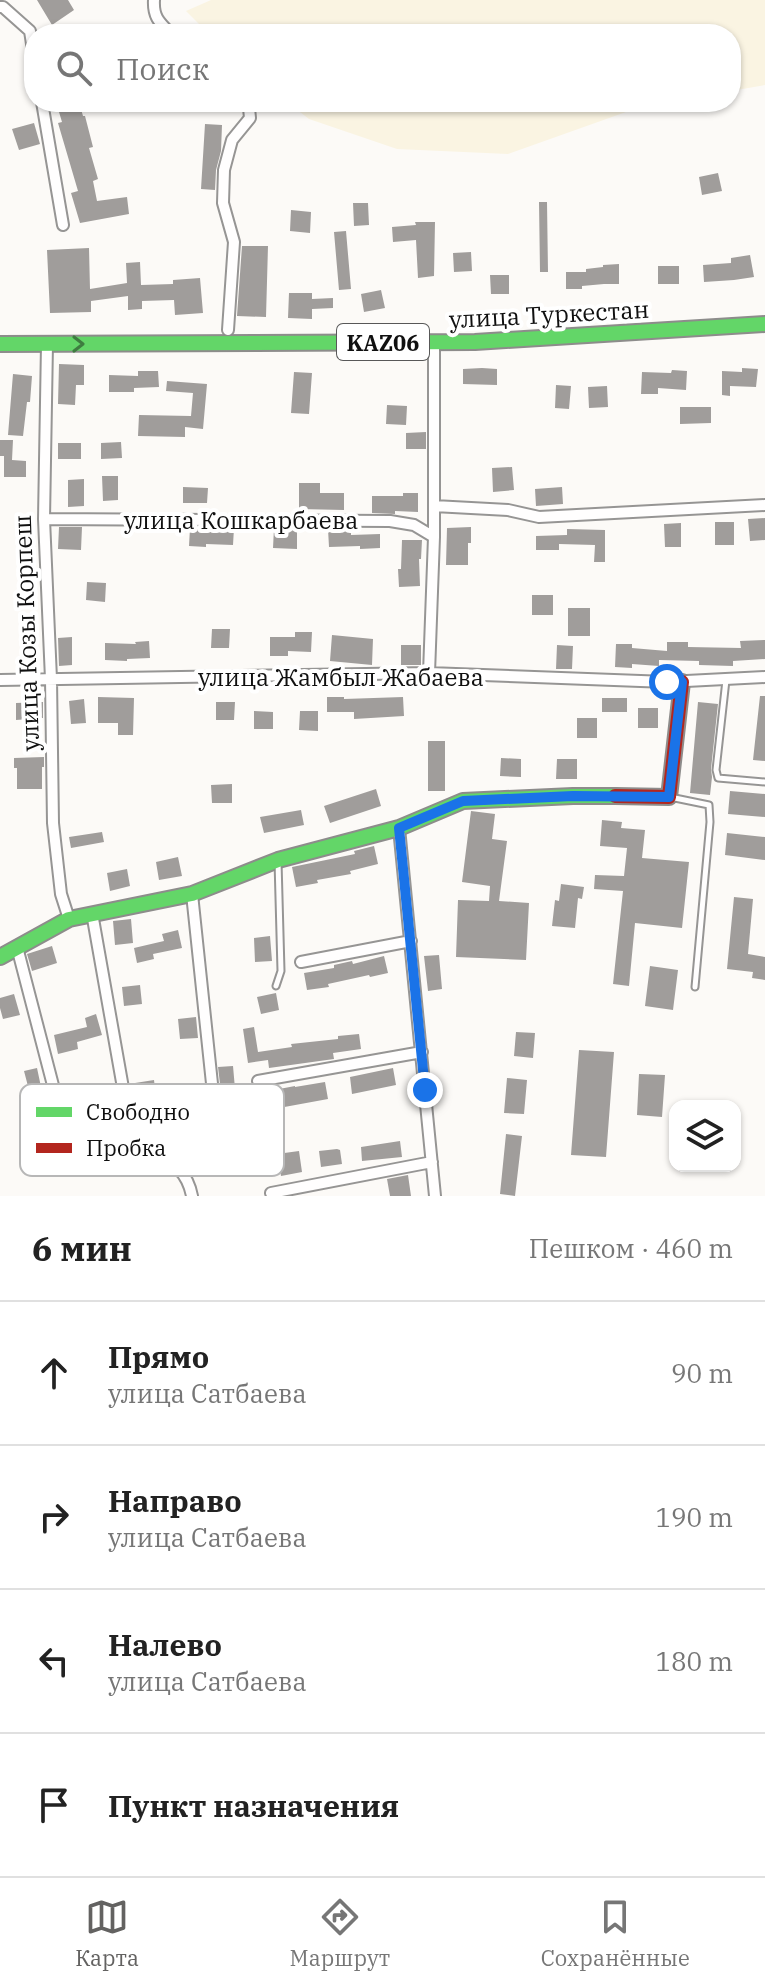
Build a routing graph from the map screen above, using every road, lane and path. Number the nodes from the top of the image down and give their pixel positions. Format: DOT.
graph roads {
  1 [pos="154,0"];
  2 [pos="0,7"];
  3 [pos="161,24"];
  4 [pos="24,26"];
  5 [pos="44,112"];
  6 [pos="249,112"];
  7 [pos="63,225"];
  8 [pos="765,312"];
  9 [pos="765,324"];
  10 [pos="228,330"];
  11 [pos="0,331"];
  12 [pos="475,335"];
  13 [pos="434,342"];
  14 [pos="0,344"];
  15 [pos="47,344"];
  16 [pos="765,505"];
  17 [pos="434,506"];
  18 [pos="44,519"];
  19 [pos="434,537"];
  20 [pos="429,673"];
  21 [pos="765,677"];
  22 [pos="51,679"];
  23 [pos="726,679"];
  24 [pos="0,680"];
  25 [pos="682,682"];
  26 [pos="765,782"];
  27 [pos="669,797"];
  28 [pos="399,828"];
  29 [pos="278,860"];
  30 [pos="192,894"];
  31 [pos="92,913"];
  32 [pos="69,919"];
  33 [pos="411,941"];
  34 [pos="17,947"];
  35 [pos="0,957"];
  36 [pos="301,962"];
  37 [pos="276,986"];
  38 [pos="695,987"];
  39 [pos="422,1052"];
  40 [pos="258,1081"];
  41 [pos="53,1084"];
  42 [pos="122,1084"];
  43 [pos="212,1084"];
  44 [pos="432,1162"];
  45 [pos="185,1176"];
  46 [pos="271,1193"];
  47 [pos="192,1196"];
  48 [pos="435,1196"];
  1 -- 3 [label="street"];
  2 -- 4 [label="street"];
  5 -- 7 [label="street"];
  6 -- 10 [label="street"];
  8 -- 12 [label="main road, улица Туркестан / KАZ06"];
  9 -- 12 [label="main road, улица Туркестан / KАZ06"];
  10 -- 11 [label="main road, улица Туркестан / KАZ06"];
  10 -- 12 [label="main road, улица Туркестан / KАZ06"];
  12 -- 13 [label="main road, улица Туркестан / KАZ06"];
  15 -- 13 [label="main road, улица Туркестан / KАZ06, one-way"];
  13 -- 17 [label="street"];
  14 -- 15 [label="main road, улица Туркестан / KАZ06"];
  15 -- 18 [label="street, улица Козы Корпеш"];
  16 -- 17 [label="street"];
  17 -- 19 [label="street"];
  18 -- 19 [label="street, улица Кошкарбаева"];
  18 -- 22 [label="street, улица Козы Корпеш"];
  19 -- 20 [label="street"];
  20 -- 22 [label="street, улица Жамбыл Жабаева"];
  20 -- 25 [label="street, улица Жамбыл Жабаева"];
  21 -- 23 [label="street, улица Жамбыл Жабаева"];
  22 -- 24 [label="street, улица Жамбыл Жабаева"];
  22 -- 32 [label="street, улица Козы Корпеш"];
  23 -- 25 [label="street, улица Жамбыл Жабаева"];
  23 -- 26 [label="lane"];
  25 -- 27 [label="main road"];
  27 -- 28 [label="main road"];
  27 -- 38 [label="lane"];
  28 -- 29 [label="main road"];
  28 -- 33 [label="street"];
  29 -- 30 [label="main road"];
  29 -- 37 [label="lane"];
  30 -- 31 [label="main road"];
  30 -- 43 [label="street"];
  31 -- 32 [label="main road"];
  31 -- 42 [label="street"];
  32 -- 34 [label="main road"];
  33 -- 36 [label="street"];
  33 -- 39 [label="street"];
  34 -- 35 [label="main road"];
  34 -- 41 [label="street"];
  39 -- 40 [label="street"];
  39 -- 44 [label="street"];
  44 -- 46 [label="street"];
  44 -- 48 [label="street"];
  45 -- 47 [label="street"];
}
